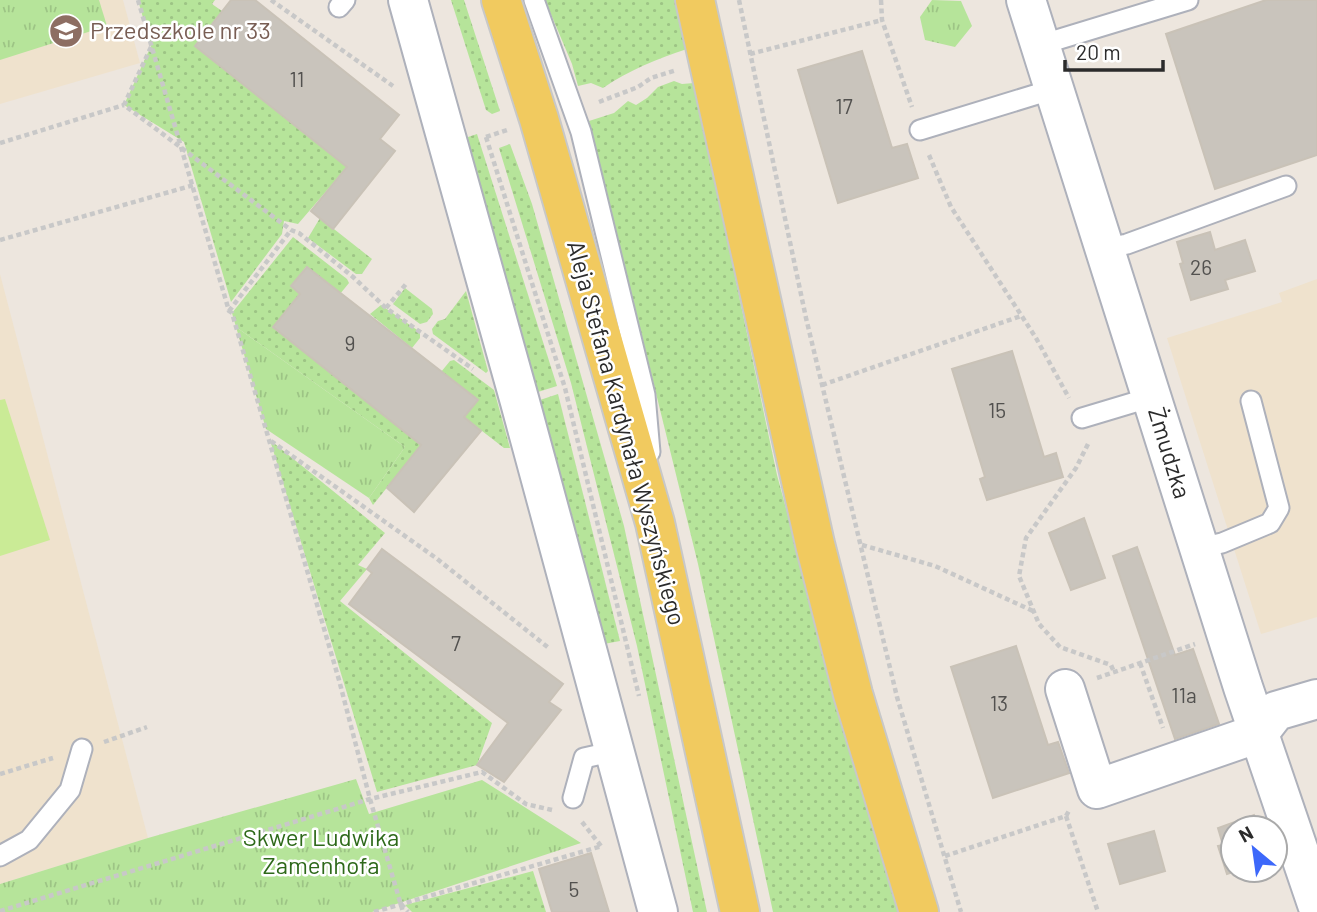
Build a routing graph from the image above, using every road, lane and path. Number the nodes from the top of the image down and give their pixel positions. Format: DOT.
graph roads {
  1 [pos="138,0"];
  2 [pos="271,0"];
  3 [pos="408,0"];
  4 [pos="501,0"];
  5 [pos="534,0"];
  6 [pos="695,0"];
  7 [pos="739,0"];
  8 [pos="881,0"];
  9 [pos="1026,0"];
  10 [pos="1188,0"];
  11 [pos="882,20"];
  12 [pos="1040,45"];
  13 [pos="151,46"];
  14 [pos="751,54"];
  15 [pos="690,66"];
  16 [pos="394,87"];
  17 [pos="1054,89"];
  18 [pos="593,103"];
  19 [pos="124,105"];
  20 [pos="507,130"];
  21 [pos="920,130"];
  22 [pos="0,143"];
  23 [pos="183,149"];
  24 [pos="194,185"];
  25 [pos="1286,186"];
  26 [pos="291,230"];
  27 [pos="0,240"];
  28 [pos="1105,249"];
  29 [pos="406,284"];
  30 [pos="386,308"];
  31 [pos="229,312"];
  32 [pos="1021,316"];
  33 [pos="474,369"];
  34 [pos="822,385"];
  35 [pos="565,388"];
  36 [pos="1152,397"];
  37 [pos="1251,401"];
  38 [pos="520,402"];
  39 [pos="1082,418"];
  40 [pos="270,440"];
  41 [pos="655,523"];
  42 [pos="861,545"];
  43 [pos="1199,548"];
  44 [pos="1033,611"];
  45 [pos="629,647"];
  46 [pos="590,656"];
  47 [pos="1140,663"];
  48 [pos="1114,672"];
  49 [pos="1065,689"];
  50 [pos="1317,699"];
  51 [pos="640,700"];
  52 [pos="1259,733"];
  53 [pos="1167,738"];
  54 [pos="82,749"];
  55 [pos="615,751"];
  56 [pos="370,799"];
  57 [pos="574,807"];
  58 [pos="552,810"];
  59 [pos="1066,816"];
  60 [pos="0,856"];
  61 [pos="400,904"];
  62 [pos="1317,904"];
  63 [pos="0,911"];
  64 [pos="374,912"];
  65 [pos="403,912"];
  66 [pos="408,912"];
  67 [pos="658,912"];
  68 [pos="740,912"];
  69 [pos="919,912"];
  70 [pos="961,912"];
  71 [pos="1098,912"];
  1 -- 13 [label="path"];
  2 -- 16 [label="path"];
  3 -- 38 [label="street"];
  4 -- 41 [label="main road, Aleja Stefana Kardynała Wyszyńskiego"];
  5 -- 41 [label="lane"];
  6 -- 69 [label="main road"];
  7 -- 14 [label="path"];
  8 -- 11 [label="path"];
  9 -- 12 [label="street, Żmudzka"];
  10 -- 12 [label="lane"];
  11 -- 14 [label="path"];
  11 -- 21 [label="path"];
  12 -- 17 [label="street, Żmudzka"];
  13 -- 19 [label="path"];
  13 -- 23 [label="path"];
  14 -- 34 [label="path"];
  15 -- 18 [label="path"];
  17 -- 21 [label="lane"];
  17 -- 28 [label="street, Żmudzka"];
  19 -- 22 [label="path"];
  19 -- 23 [label="path"];
  20 -- 35 [label="path"];
  21 -- 32 [label="path"];
  23 -- 24 [label="path"];
  23 -- 26 [label="path"];
  24 -- 27 [label="path"];
  24 -- 31 [label="path"];
  25 -- 28 [label="lane"];
  26 -- 30 [label="path"];
  26 -- 31 [label="path"];
  28 -- 36 [label="street, Żmudzka"];
  29 -- 30 [label="path"];
  30 -- 33 [label="path"];
  31 -- 40 [label="path"];
  32 -- 34 [label="path"];
  32 -- 39 [label="path"];
  34 -- 42 [label="path"];
  35 -- 38 [label="path"];
  35 -- 45 [label="path"];
  36 -- 39 [label="lane"];
  36 -- 43 [label="street, Żmudzka"];
  37 -- 43 [label="lane"];
  38 -- 46 [label="street"];
  39 -- 44 [label="path"];
  40 -- 46 [label="path"];
  40 -- 56 [label="path"];
  41 -- 68 [label="main road, Aleja Stefana Kardynała Wyszyńskiego"];
  42 -- 44 [label="path"];
  42 -- 70 [label="path"];
  43 -- 52 [label="street, Żmudzka"];
  44 -- 48 [label="path"];
  45 -- 46 [label="path"];
  45 -- 51 [label="path"];
  46 -- 55 [label="street"];
  47 -- 53 [label="path"];
  49 -- 52 [label="street"];
  50 -- 52 [label="street"];
  52 -- 62 [label="street, Żmudzka"];
  54 -- 60 [label="lane"];
  55 -- 57 [label="lane"];
  55 -- 67 [label="street"];
  56 -- 58 [label="path"];
  56 -- 61 [label="path"];
  56 -- 63 [label="path"];
  57 -- 61 [label="path"];
  59 -- 71 [label="path"];
  61 -- 64 [label="path"];
  61 -- 65 [label="path"];
  61 -- 66 [label="path"];
}
